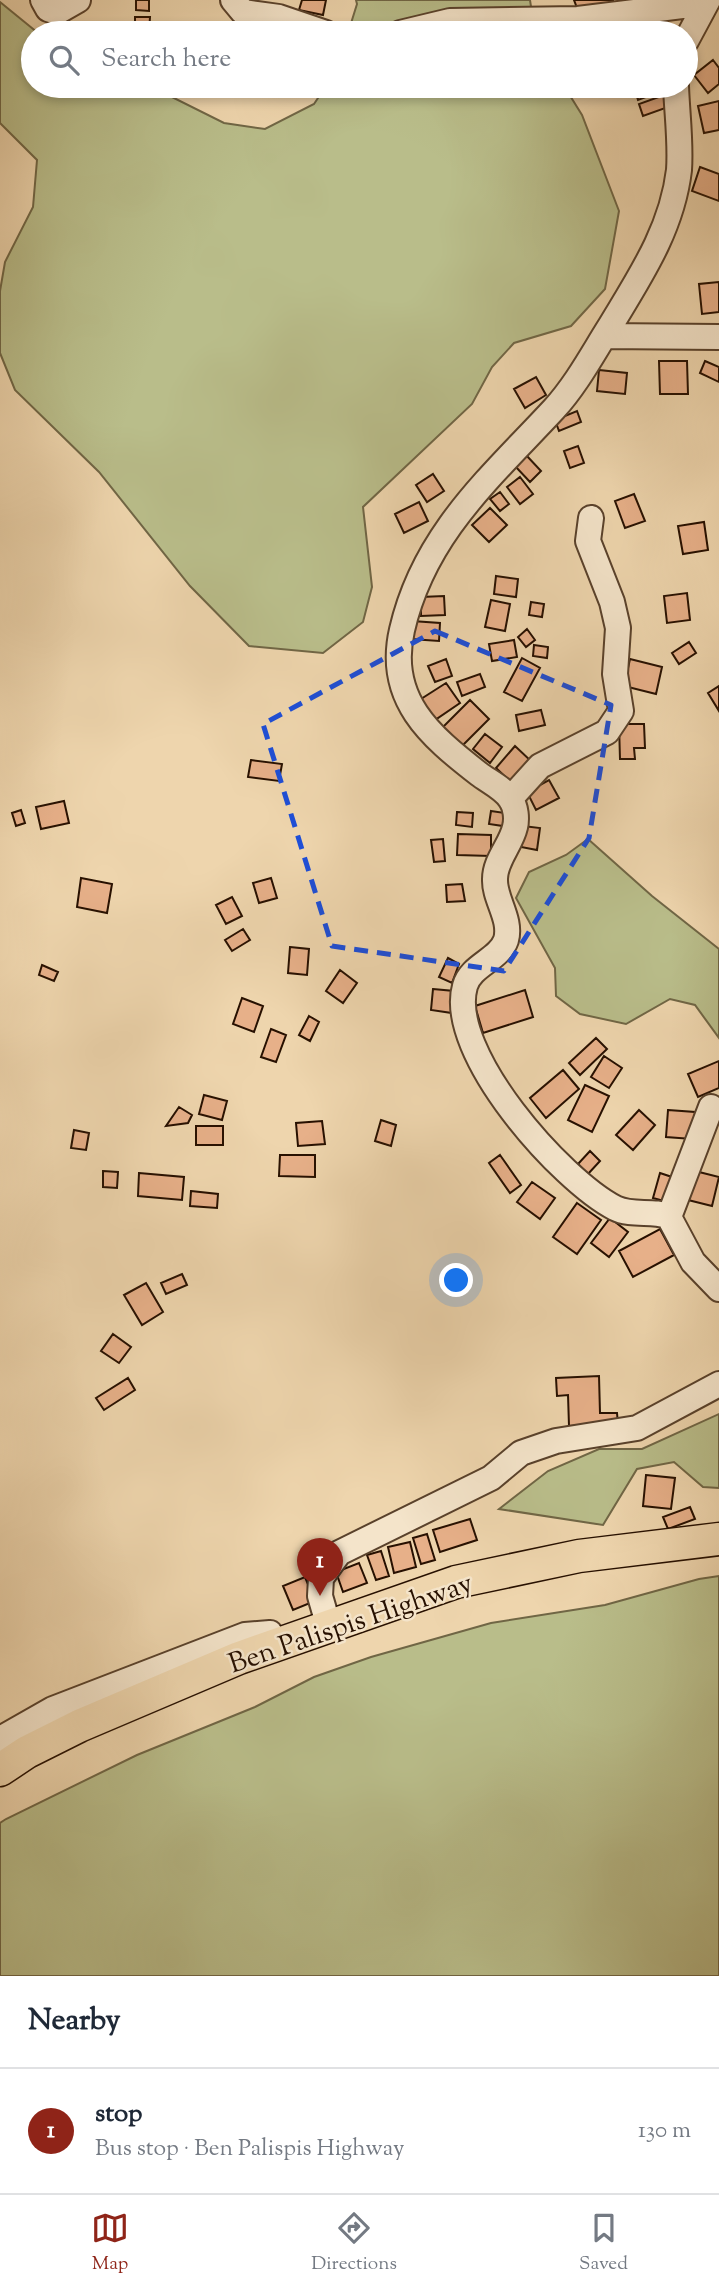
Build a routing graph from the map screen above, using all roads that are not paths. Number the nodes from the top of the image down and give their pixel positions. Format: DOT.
graph roads {
  1 [pos="43,0"];
  2 [pos="78,0"];
  3 [pos="233,0"];
  4 [pos="707,1"];
  5 [pos="291,21"];
  6 [pos="450,21"];
  7 [pos="696,21"];
  8 [pos="676,98"];
  9 [pos="604,336"];
  10 [pos="719,337"];
  11 [pos="591,518"];
  12 [pos="511,799"];
  13 [pos="711,1107"];
  14 [pos="669,1217"];
  15 [pos="719,1289"];
  16 [pos="719,1384"];
  17 [pos="719,1539"];
  18 [pos="329,1627"];
  19 [pos="277,1645"];
  20 [pos="0,1739"];
  21 [pos="0,1770"];
  1 -- 2 [label="street"];
  3 -- 5 [label="street"];
  4 -- 6 [label="street"];
  4 -- 7 [label="street"];
  8 -- 9 [label="street"];
  9 -- 10 [label="street"];
  9 -- 12 [label="street"];
  11 -- 12 [label="street"];
  12 -- 14 [label="street"];
  13 -- 14 [label="street"];
  14 -- 15 [label="street"];
  16 -- 18 [label="street"];
  17 -- 18 [label="main road, Ben Palispis Highway"];
  18 -- 19 [label="main road, Ben Palispis Highway"];
  19 -- 20 [label="street"];
  19 -- 21 [label="main road, Ben Palispis Highway"];
}
